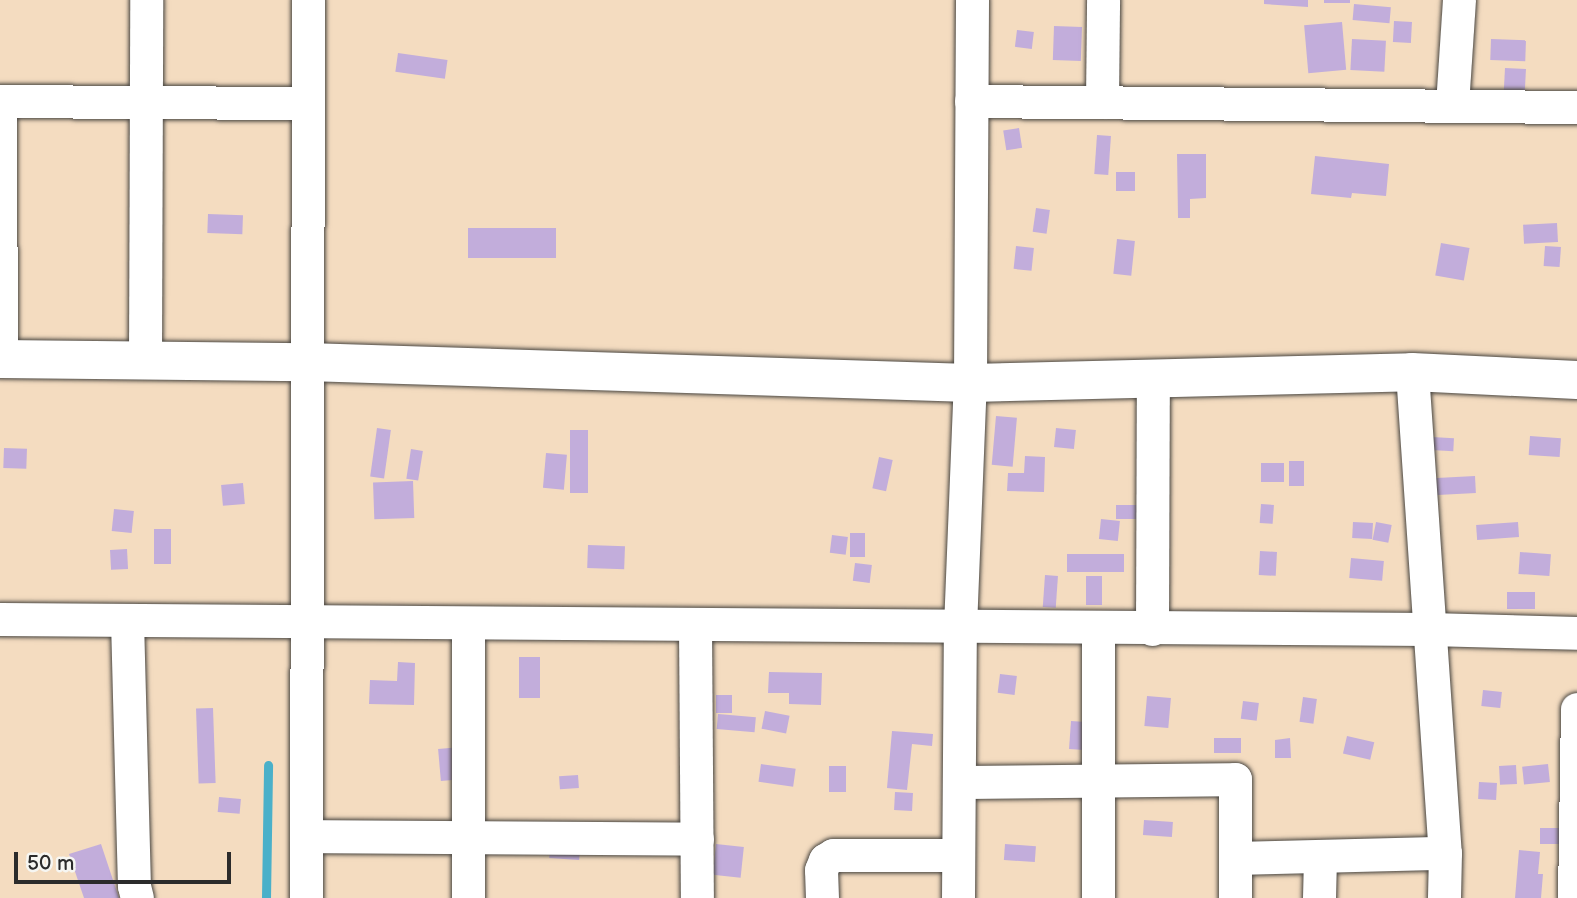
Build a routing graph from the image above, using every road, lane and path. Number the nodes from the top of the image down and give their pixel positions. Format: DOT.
graph roads {
  1 [pos="146,0"];
  2 [pos="308,0"];
  3 [pos="972,0"];
  4 [pos="1103,0"];
  5 [pos="1460,0"];
  6 [pos="0,101"];
  7 [pos="971,101"];
  8 [pos="146,102"];
  9 [pos="1102,102"];
  10 [pos="308,103"];
  11 [pos="1452,105"];
  12 [pos="1577,107"];
  13 [pos="1,359"];
  14 [pos="145,360"];
  15 [pos="307,362"];
  16 [pos="1412,372"];
  17 [pos="1577,380"];
  18 [pos="1153,381"];
  19 [pos="970,383"];
  20 [pos="0,619"];
  21 [pos="127,620"];
  22 [pos="306,622"];
  23 [pos="468,623"];
  24 [pos="695,625"];
  25 [pos="960,627"];
  26 [pos="1098,628"];
  27 [pos="1152,629"];
  28 [pos="1429,629"];
  29 [pos="1577,633"];
  30 [pos="1577,709"];
  31 [pos="1099,781"];
  32 [pos="959,782"];
  33 [pos="306,836"];
  34 [pos="468,837"];
  35 [pos="697,839"];
  36 [pos="1445,853"];
  37 [pos="958,855"];
  38 [pos="1320,856"];
  39 [pos="1235,858"];
  40 [pos="136,898"];
  41 [pos="306,898"];
  42 [pos="468,898"];
  43 [pos="697,898"];
  44 [pos="822,898"];
  45 [pos="958,898"];
  46 [pos="1098,898"];
  47 [pos="1235,898"];
  48 [pos="1319,898"];
  49 [pos="1444,898"];
  50 [pos="1574,898"];
  1 -- 8 [label="street"];
  2 -- 10 [label="street"];
  3 -- 7 [label="street"];
  4 -- 9 [label="street"];
  5 -- 11 [label="street"];
  6 -- 8 [label="street"];
  6 -- 13 [label="street"];
  7 -- 9 [label="street"];
  7 -- 19 [label="street"];
  8 -- 10 [label="street"];
  8 -- 14 [label="street"];
  9 -- 11 [label="street"];
  10 -- 15 [label="street"];
  11 -- 12 [label="street"];
  13 -- 14 [label="street"];
  14 -- 15 [label="street"];
  15 -- 19 [label="street"];
  15 -- 22 [label="street"];
  16 -- 17 [label="street"];
  16 -- 18 [label="street"];
  16 -- 28 [label="street"];
  18 -- 19 [label="street"];
  18 -- 27 [label="street"];
  19 -- 25 [label="street"];
  20 -- 21 [label="street"];
  21 -- 22 [label="street"];
  21 -- 40 [label="street"];
  22 -- 23 [label="street"];
  22 -- 33 [label="street"];
  23 -- 24 [label="street"];
  23 -- 34 [label="street"];
  24 -- 25 [label="street"];
  24 -- 35 [label="street"];
  25 -- 26 [label="street"];
  25 -- 32 [label="street"];
  26 -- 27 [label="street"];
  26 -- 31 [label="street"];
  27 -- 28 [label="street"];
  28 -- 29 [label="street"];
  28 -- 36 [label="street"];
  30 -- 50 [label="street"];
  31 -- 32 [label="street"];
  31 -- 39 [label="street"];
  31 -- 46 [label="street"];
  32 -- 37 [label="street"];
  33 -- 34 [label="street"];
  33 -- 41 [label="street"];
  34 -- 35 [label="street"];
  34 -- 42 [label="street"];
  35 -- 43 [label="street"];
  36 -- 38 [label="street"];
  36 -- 49 [label="street"];
  37 -- 44 [label="street"];
  37 -- 45 [label="street"];
  38 -- 39 [label="street"];
  38 -- 48 [label="street"];
  39 -- 47 [label="street"];
}
